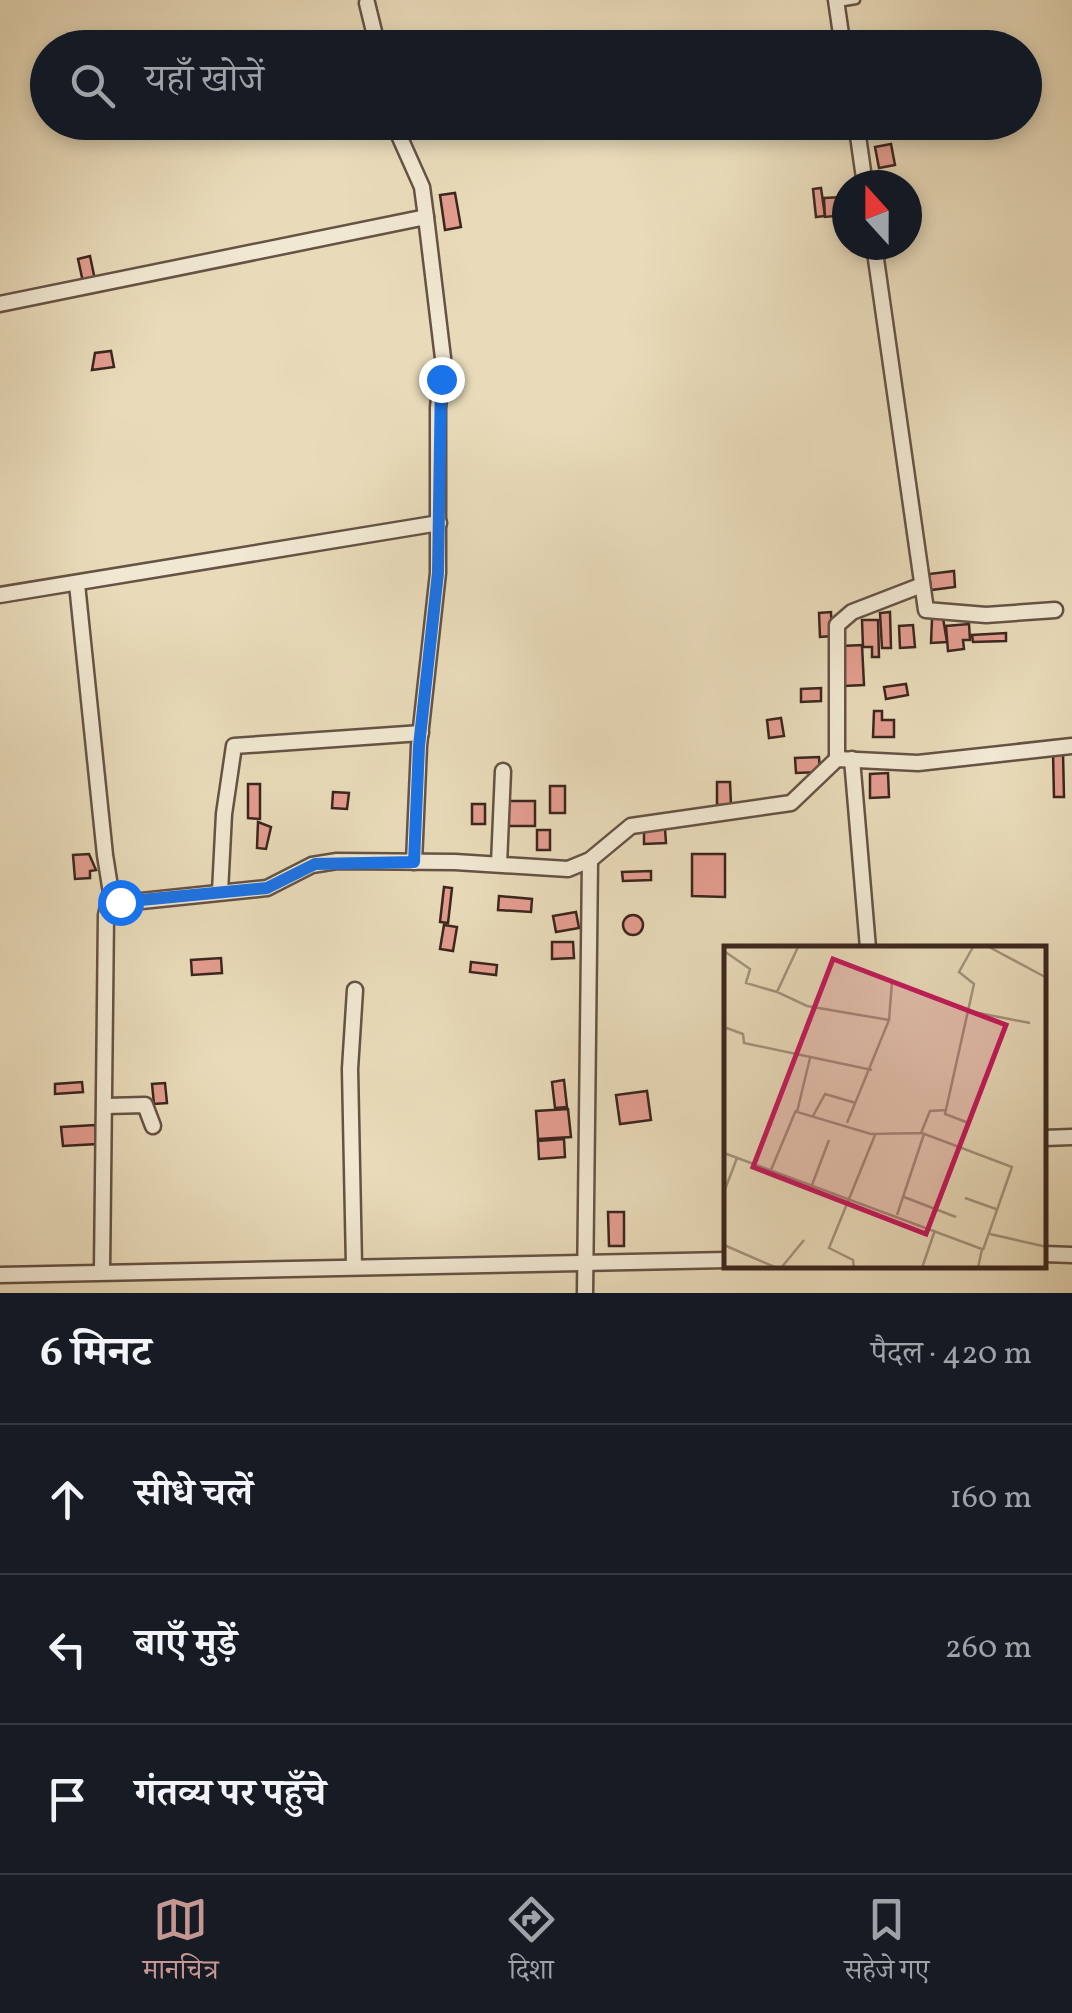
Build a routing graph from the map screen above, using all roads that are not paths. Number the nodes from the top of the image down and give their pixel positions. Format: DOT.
graph roads {
  1 [pos="856,0"];
  2 [pos="836,1"];
  3 [pos="367,3"];
  4 [pos="374,30"];
  5 [pos="840,30"];
  6 [pos="401,140"];
  7 [pos="859,140"];
  8 [pos="863,170"];
  9 [pos="426,217"];
  10 [pos="876,260"];
  11 [pos="0,304"];
  12 [pos="439,523"];
  13 [pos="77,584"];
  14 [pos="922,585"];
  15 [pos="0,595"];
  16 [pos="1055,610"];
  17 [pos="420,734"];
  18 [pos="1072,746"];
  19 [pos="844,759"];
  20 [pos="504,771"];
  21 [pos="590,860"];
  22 [pos="414,862"];
  23 [pos="499,864"];
  24 [pos="220,892"];
  25 [pos="111,893"];
  26 [pos="868,946"];
  27 [pos="355,990"];
  28 [pos="106,1106"];
  29 [pos="153,1126"];
  30 [pos="1072,1137"];
  31 [pos="1047,1138"];
  32 [pos="724,1260"];
  33 [pos="354,1266"];
  34 [pos="586,1266"];
  35 [pos="102,1272"];
  36 [pos="0,1275"];
  37 [pos="585,1293"];
  1 -- 2 [label="lane"];
  2 -- 5 [label="street"];
  3 -- 4 [label="street"];
  6 -- 9 [label="street"];
  7 -- 8 [label="street"];
  9 -- 11 [label="street"];
  9 -- 12 [label="street"];
  10 -- 14 [label="street"];
  12 -- 13 [label="street"];
  12 -- 17 [label="street"];
  13 -- 15 [label="street"];
  13 -- 25 [label="street"];
  14 -- 16 [label="street"];
  14 -- 19 [label="street"];
  17 -- 22 [label="street"];
  17 -- 24 [label="street"];
  18 -- 19 [label="street"];
  19 -- 21 [label="street"];
  19 -- 26 [label="street"];
  20 -- 23 [label="street"];
  21 -- 23 [label="street"];
  21 -- 34 [label="street"];
  22 -- 23 [label="street"];
  22 -- 24 [label="street"];
  24 -- 25 [label="street"];
  25 -- 28 [label="street"];
  27 -- 33 [label="street"];
  28 -- 29 [label="street"];
  28 -- 35 [label="street"];
  30 -- 31 [label="street"];
  32 -- 34 [label="street"];
  33 -- 34 [label="street"];
  33 -- 35 [label="street"];
  34 -- 37 [label="street"];
  35 -- 36 [label="street"];
}
